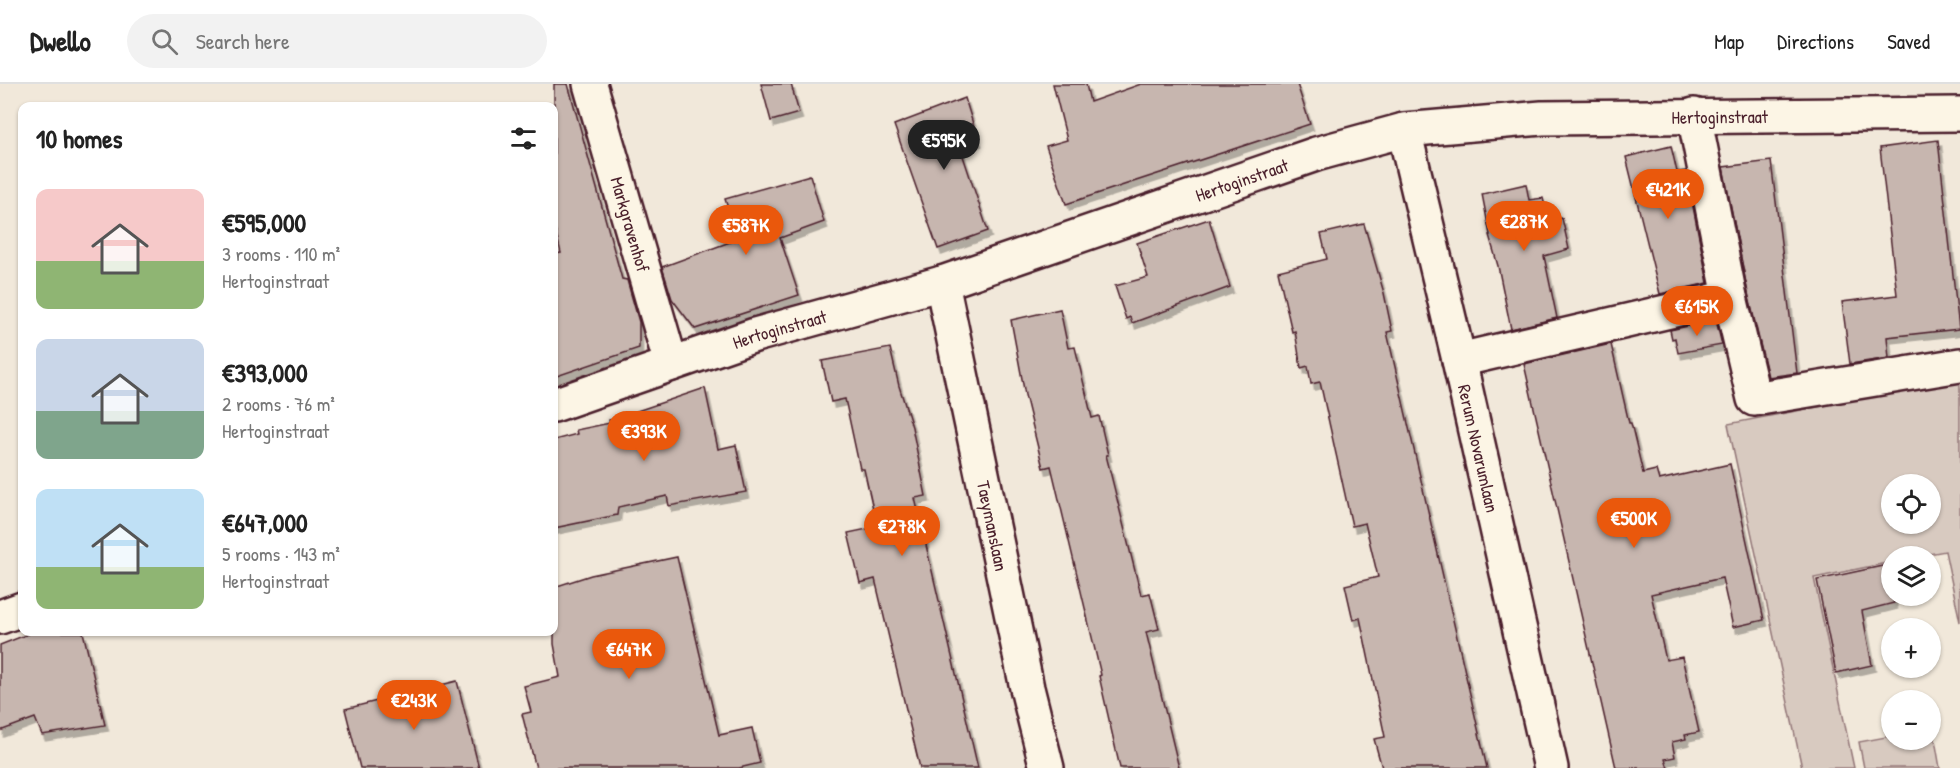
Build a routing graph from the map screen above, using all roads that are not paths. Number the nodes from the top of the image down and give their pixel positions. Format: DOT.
graph roads {
  1 [pos="590,84"];
  2 [pos="1960,114"];
  3 [pos="1694,115"];
  4 [pos="1404,130"];
  5 [pos="942,283"];
  6 [pos="1730,294"];
  7 [pos="1459,360"];
  8 [pos="671,364"];
  9 [pos="1960,365"];
  10 [pos="558,404"];
  11 [pos="18,610"];
  12 [pos="0,617"];
  13 [pos="1047,768"];
  14 [pos="1551,768"];
  1 -- 8 [label="street, Markgravenhof"];
  2 -- 3 [label="street, Hertoginstraat"];
  3 -- 4 [label="street, Hertoginstraat"];
  3 -- 6 [label="street"];
  4 -- 5 [label="street, Hertoginstraat"];
  4 -- 7 [label="street, Rerum Novarumlaan"];
  5 -- 8 [label="street, Hertoginstraat"];
  5 -- 13 [label="street, Taeymanslaan"];
  6 -- 7 [label="street"];
  6 -- 9 [label="street"];
  7 -- 14 [label="street, Rerum Novarumlaan"];
  8 -- 10 [label="street, Hertoginstraat"];
  11 -- 12 [label="street"];
}
